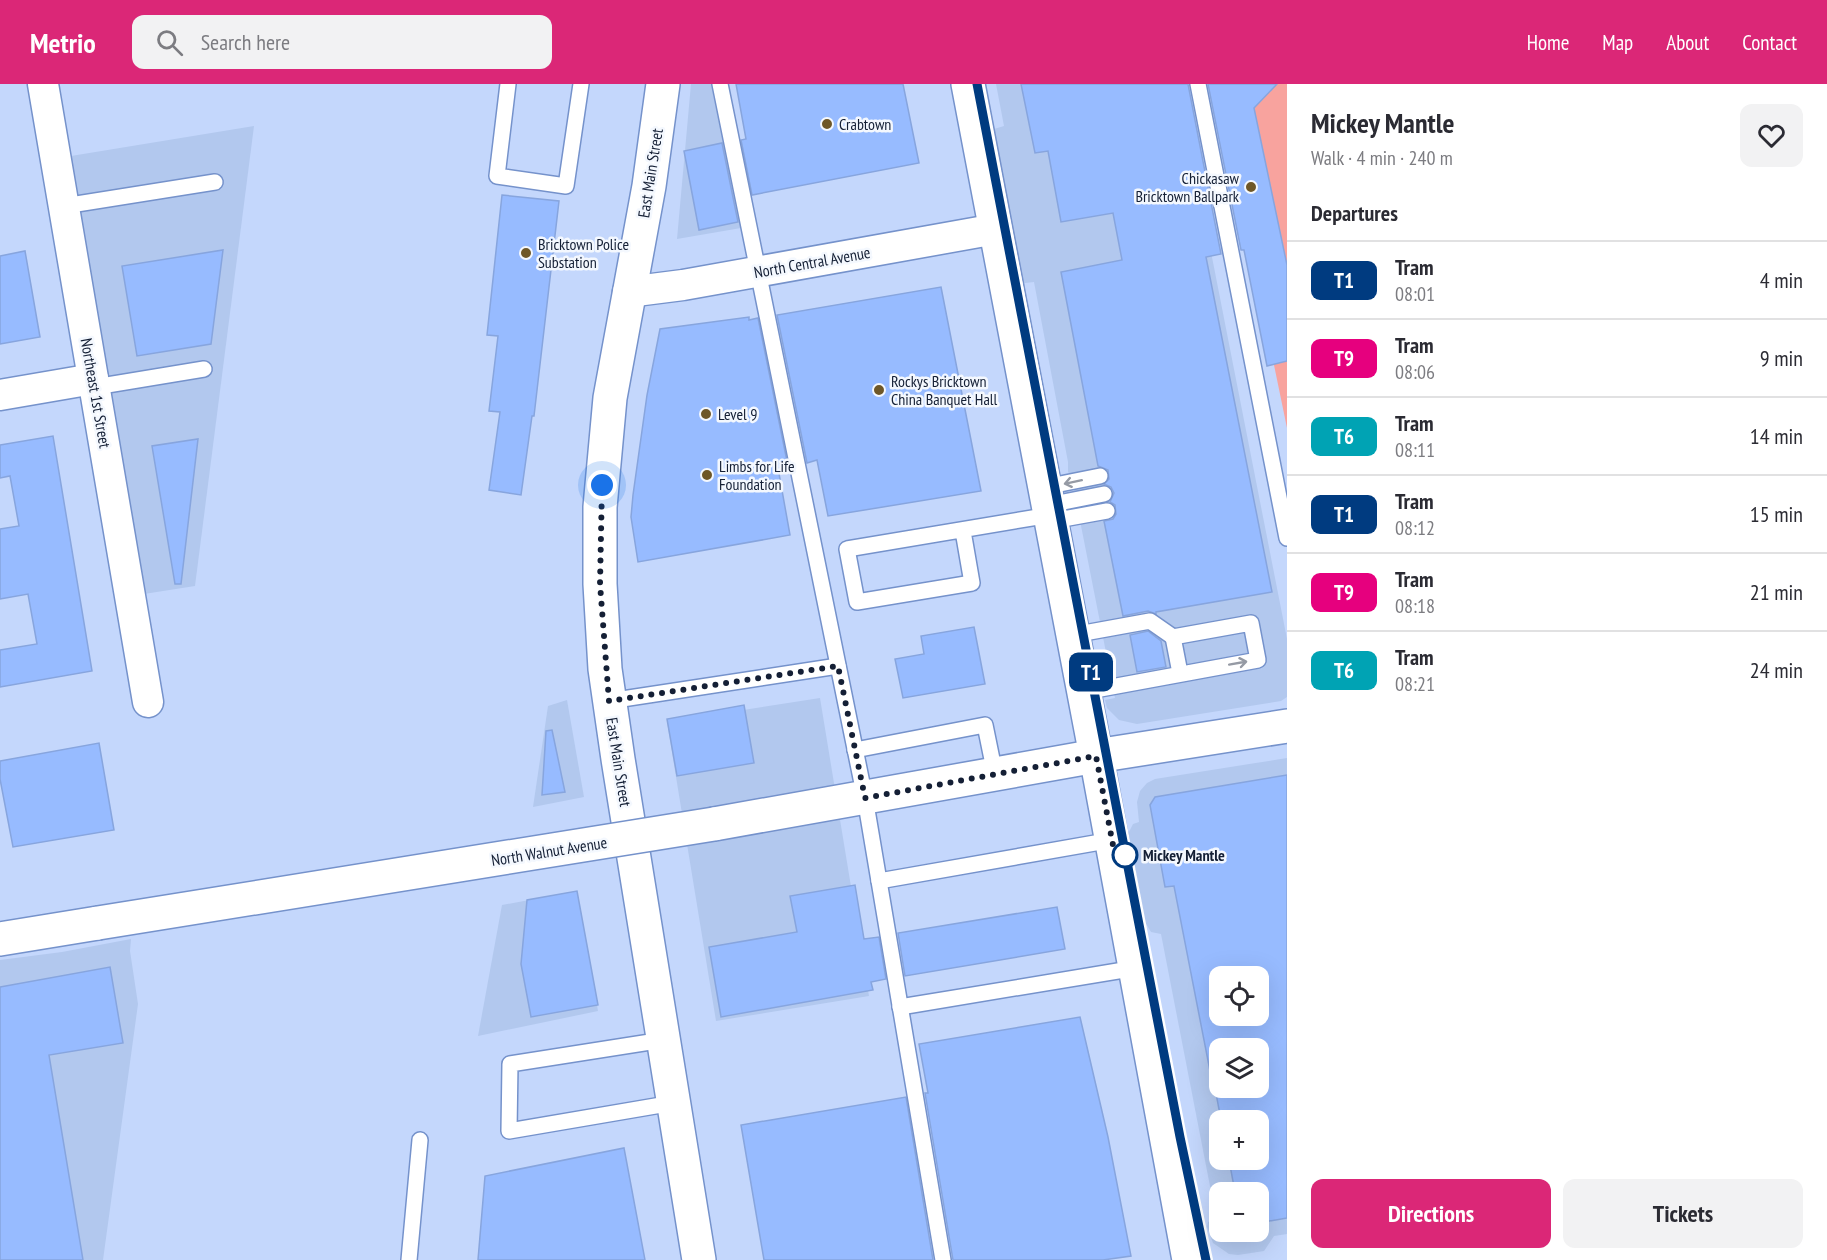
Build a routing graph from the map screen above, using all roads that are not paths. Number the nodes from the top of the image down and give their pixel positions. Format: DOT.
graph roads {
  1 [pos="44,84"];
  2 [pos="508,84"];
  3 [pos="581,84"];
  4 [pos="663,84"];
  5 [pos="720,84"];
  6 [pos="968,84"];
  7 [pos="1198,84"];
  8 [pos="215,182"];
  9 [pos="64,206"];
  10 [pos="996,229"];
  11 [pos="757,272"];
  12 [pos="628,292"];
  13 [pos="204,369"];
  14 [pos="94,383"];
  15 [pos="0,395"];
  16 [pos="1100,476"];
  17 [pos="1104,494"];
  18 [pos="1049,507"];
  19 [pos="1107,511"];
  20 [pos="963,531"];
  21 [pos="1287,538"];
  22 [pos="1073,635"];
  23 [pos="1173,637"];
  24 [pos="838,666"];
  25 [pos="1180,674"];
  26 [pos="1084,692"];
  27 [pos="609,701"];
  28 [pos="148,702"];
  29 [pos="1287,726"];
  30 [pos="855,750"];
  31 [pos="1096,756"];
  32 [pos="995,774"];
  33 [pos="865,798"];
  34 [pos="1112,840"];
  35 [pos="879,881"];
  36 [pos="0,939"];
  37 [pos="1136,968"];
  38 [pos="900,1007"];
  39 [pos="663,1040"];
  40 [pos="673,1103"];
  41 [pos="420,1140"];
  42 [pos="409,1260"];
  43 [pos="699,1260"];
  44 [pos="944,1260"];
  45 [pos="1189,1260"];
  1 -- 9 [label="street, Northeast 1st Street"];
  2 -- 3 [label="lane"];
  4 -- 12 [label="street, East Main Street"];
  5 -- 11 [label="lane"];
  6 -- 10 [label="street"];
  7 -- 21 [label="lane"];
  8 -- 9 [label="lane"];
  9 -- 14 [label="street, Northeast 1st Street"];
  10 -- 11 [label="street, North Central Avenue"];
  10 -- 18 [label="street"];
  11 -- 12 [label="street, North Central Avenue"];
  11 -- 24 [label="lane"];
  12 -- 27 [label="street, East Main Street"];
  13 -- 14 [label="lane"];
  14 -- 15 [label="street"];
  14 -- 28 [label="street, Northeast 1st Street"];
  16 -- 18 [label="lane, one-way"];
  17 -- 18 [label="lane"];
  18 -- 19 [label="lane"];
  18 -- 20 [label="lane"];
  18 -- 22 [label="street"];
  20 -- 20 [label="lane"];
  22 -- 23 [label="lane"];
  22 -- 26 [label="street"];
  23 -- 25 [label="lane"];
  25 -- 23 [label="lane, one-way"];
  24 -- 27 [label="lane"];
  24 -- 30 [label="lane"];
  25 -- 26 [label="lane"];
  26 -- 31 [label="street"];
  27 -- 39 [label="street, East Main Street"];
  29 -- 31 [label="street, North Walnut Avenue"];
  30 -- 32 [label="lane"];
  30 -- 33 [label="lane"];
  31 -- 32 [label="street, North Walnut Avenue"];
  31 -- 34 [label="street"];
  32 -- 33 [label="street, North Walnut Avenue"];
  33 -- 35 [label="lane"];
  33 -- 36 [label="street, North Walnut Avenue, bridge"];
  34 -- 35 [label="lane"];
  34 -- 37 [label="street"];
  35 -- 38 [label="lane"];
  37 -- 38 [label="lane"];
  37 -- 45 [label="street"];
  38 -- 44 [label="lane"];
  39 -- 40 [label="street, East Main Street"];
  39 -- 40 [label="lane"];
  40 -- 43 [label="street, East Main Street"];
  41 -- 42 [label="lane"];
}
